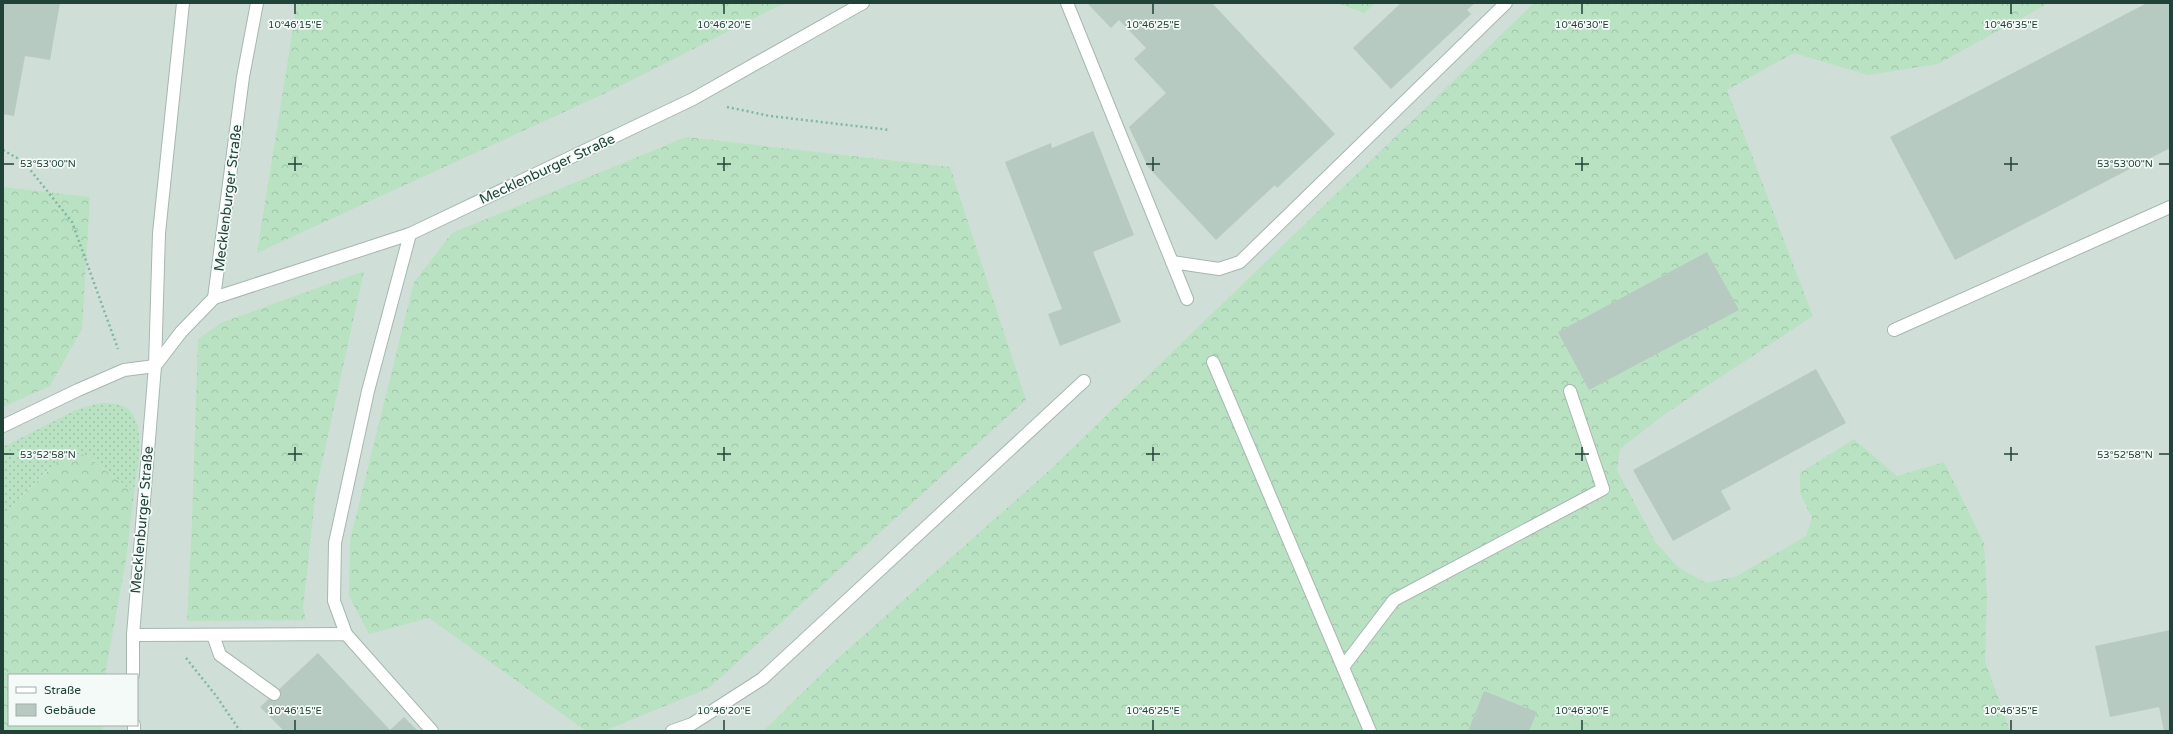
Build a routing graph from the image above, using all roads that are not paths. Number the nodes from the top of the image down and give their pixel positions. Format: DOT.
graph roads {
  1 [pos="183,3"];
  2 [pos="258,3"];
  3 [pos="863,3"];
  4 [pos="1067,3"];
  5 [pos="1506,3"];
  6 [pos="2170,206"];
  7 [pos="410,234"];
  8 [pos="1172,262"];
  9 [pos="214,298"];
  10 [pos="1188,299"];
  11 [pos="1894,330"];
  12 [pos="1213,362"];
  13 [pos="155,366"];
  14 [pos="1084,381"];
  15 [pos="1570,391"];
  16 [pos="3,426"];
  17 [pos="346,634"];
  18 [pos="133,636"];
  19 [pos="213,636"];
  20 [pos="1343,667"];
  21 [pos="133,674"];
  22 [pos="274,694"];
  23 [pos="432,731"];
  24 [pos="672,731"];
  25 [pos="1370,731"];
  1 -- 13 [label="street"];
  2 -- 9 [label="street, Mecklenburger Straße"];
  3 -- 7 [label="street, Mecklenburger Straße"];
  4 -- 8 [label="street"];
  5 -- 8 [label="street"];
  6 -- 11 [label="street"];
  7 -- 9 [label="street, Mecklenburger Straße"];
  7 -- 17 [label="street"];
  8 -- 10 [label="street"];
  9 -- 13 [label="street, Mecklenburger Straße"];
  12 -- 20 [label="street"];
  13 -- 16 [label="street"];
  13 -- 18 [label="street, Mecklenburger Straße"];
  14 -- 24 [label="street"];
  15 -- 20 [label="street"];
  17 -- 19 [label="street"];
  17 -- 23 [label="street"];
  18 -- 19 [label="street"];
  18 -- 21 [label="street, Mecklenburger Straße"];
  19 -- 22 [label="street"];
  20 -- 25 [label="street"];
}
